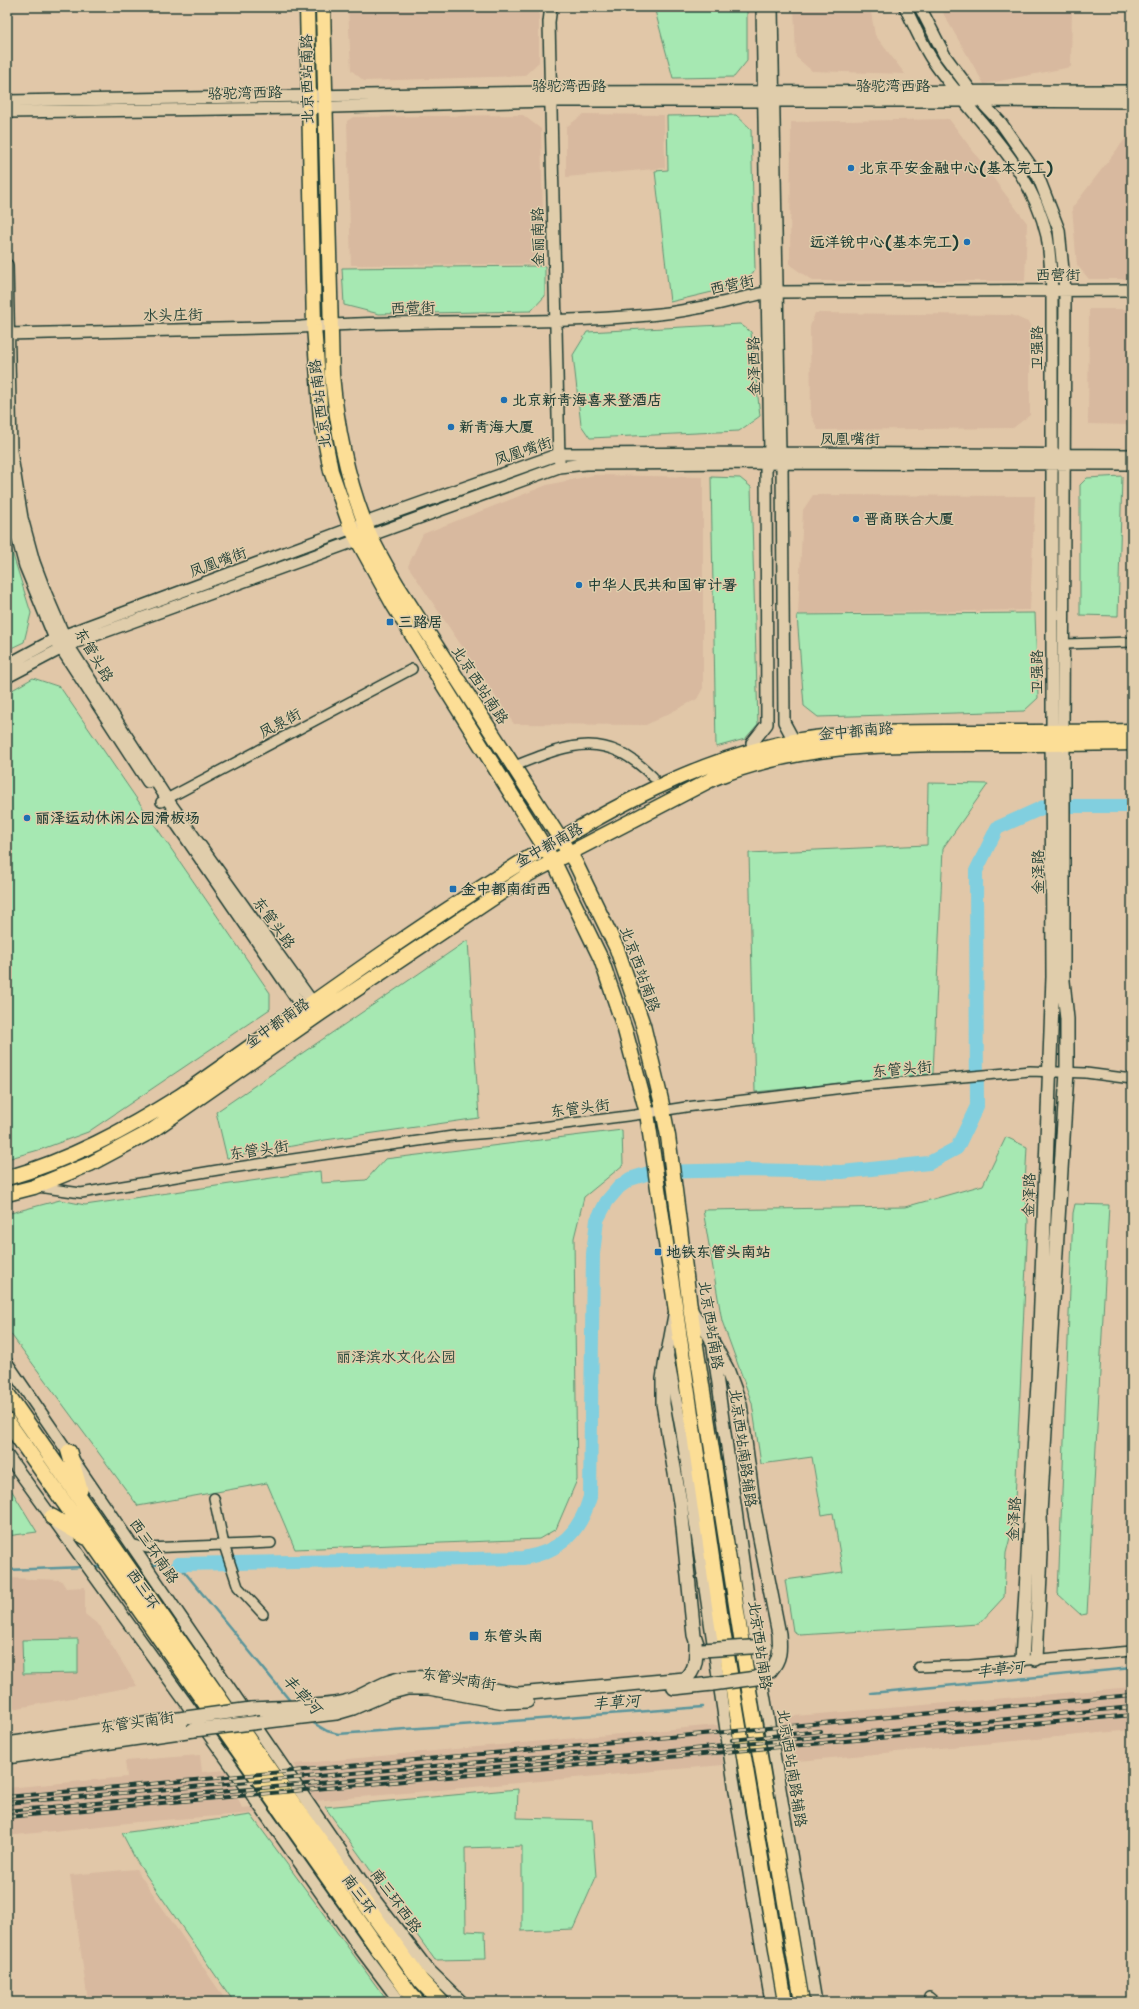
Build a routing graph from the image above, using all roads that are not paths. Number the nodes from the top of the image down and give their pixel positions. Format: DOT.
graph roads {
  1 [pos="306,7"];
  2 [pos="323,7"];
  3 [pos="551,7"];
  4 [pos="762,7"];
  5 [pos="772,7"];
  6 [pos="906,7"];
  7 [pos="920,7"];
  8 [pos="971,90"];
  9 [pos="956,91"];
  10 [pos="1132,91"];
  11 [pos="769,96"];
  12 [pos="554,97"];
  13 [pos="325,101"];
  14 [pos="964,101"];
  15 [pos="981,101"];
  16 [pos="7,102"];
  17 [pos="309,102"];
  18 [pos="1132,102"];
  19 [pos="7,112"];
  20 [pos="7,265"];
  21 [pos="1052,290"];
  22 [pos="1065,290"];
  23 [pos="1132,290"];
  24 [pos="773,292"];
  25 [pos="558,321"];
  26 [pos="335,325"];
  27 [pos="314,326"];
  28 [pos="8,334"];
  29 [pos="562,454"];
  30 [pos="1132,455"];
  31 [pos="774,458"];
  32 [pos="1052,460"];
  33 [pos="1065,460"];
  34 [pos="1132,464"];
  35 [pos="562,466"];
  36 [pos="7,490"];
  37 [pos="361,531"];
  38 [pos="62,642"];
  39 [pos="1132,642"];
  40 [pos="1065,644"];
  41 [pos="7,665"];
  42 [pos="412,669"];
  43 [pos="7,677"];
  44 [pos="1132,731"];
  45 [pos="791,735"];
  46 [pos="1058,738"];
  47 [pos="1132,743"];
  48 [pos="752,744"];
  49 [pos="512,766"];
  50 [pos="653,777"];
  51 [pos="164,800"];
  52 [pos="1059,834"];
  53 [pos="560,839"];
  54 [pos="546,848"];
  55 [pos="569,852"];
  56 [pos="553,861"];
  57 [pos="309,1006"];
  58 [pos="1050,1072"];
  59 [pos="1067,1072"];
  60 [pos="1132,1079"];
  61 [pos="664,1110"];
  62 [pos="647,1113"];
  63 [pos="7,1178"];
  64 [pos="34,1187"];
  65 [pos="7,1194"];
  66 [pos="690,1307"];
  67 [pos="675,1308"];
  68 [pos="712,1341"];
  69 [pos="667,1353"];
  70 [pos="7,1363"];
  71 [pos="7,1394"];
  72 [pos="7,1421"];
  73 [pos="68,1452"];
  74 [pos="7,1455"];
  75 [pos="214,1498"];
  76 [pos="84,1504"];
  77 [pos="52,1517"];
  78 [pos="90,1540"];
  79 [pos="271,1543"];
  80 [pos="131,1544"];
  81 [pos="224,1544"];
  82 [pos="263,1614"];
  83 [pos="779,1638"];
  84 [pos="699,1646"];
  85 [pos="1132,1651"];
  86 [pos="1036,1659"];
  87 [pos="1022,1660"];
  88 [pos="919,1667"];
  89 [pos="310,1710"];
  90 [pos="7,1744"];
  91 [pos="7,1757"];
  92 [pos="279,1784"];
  93 [pos="263,1786"];
  94 [pos="313,1811"];
  95 [pos="400,2002"];
  96 [pos="418,2002"];
  97 [pos="441,2002"];
  98 [pos="462,2002"];
  99 [pos="771,2002"];
  100 [pos="785,2002"];
  101 [pos="802,2002"];
  102 [pos="816,2002"];
  1 -- 17 [label="main road, 北京西站南路"];
  2 -- 13 [label="main road, 北京西站南路"];
  3 -- 12 [label="street, 金丽南路"];
  4 -- 11 [label="street, 金泽西路"];
  5 -- 11 [label="street, 金泽西路"];
  6 -- 9 [label="street, 卫强路"];
  7 -- 8 [label="street, 卫强路"];
  8 -- 9 [label="street, 骆驼湾西路"];
  8 -- 10 [label="street, 骆驼湾西路"];
  8 -- 15 [label="street, 卫强路"];
  9 -- 11 [label="street, 骆驼湾西路"];
  9 -- 14 [label="street, 卫强路"];
  11 -- 12 [label="street, 骆驼湾西路"];
  11 -- 14 [label="street, 骆驼湾西路"];
  11 -- 24 [label="street, 金泽西路"];
  12 -- 13 [label="street, 骆驼湾西路"];
  12 -- 25 [label="street, 金丽南路"];
  13 -- 17 [label="street, 骆驼湾西路"];
  13 -- 26 [label="main road, 北京西站南路"];
  14 -- 15 [label="street, 骆驼湾西路"];
  14 -- 21 [label="street, 卫强路"];
  15 -- 18 [label="street, 骆驼湾西路"];
  15 -- 22 [label="street, 卫强路"];
  16 -- 17 [label="street, 骆驼湾西路"];
  17 -- 19 [label="street, 骆驼湾西路"];
  17 -- 27 [label="main road, 北京西站南路"];
  20 -- 28 [label="street, 东管头路"];
  21 -- 22 [label="street, 西营街"];
  21 -- 24 [label="street, 西营街"];
  21 -- 32 [label="street, 卫强路"];
  22 -- 23 [label="street, 西营街"];
  22 -- 33 [label="street, 卫强路"];
  24 -- 25 [label="street, 西营街"];
  24 -- 31 [label="street, 金泽西路"];
  25 -- 26 [label="street, 西营街"];
  25 -- 29 [label="street, 金丽南路"];
  26 -- 27 [label="street, 水头庄街"];
  26 -- 37 [label="main road, 北京西站南路"];
  27 -- 28 [label="street, 水头庄街"];
  27 -- 37 [label="main road, 北京西站南路"];
  28 -- 38 [label="street, 东管头路"];
  29 -- 31 [label="street, 凤凰嘴街"];
  29 -- 35 [label="street, 金丽南路"];
  29 -- 37 [label="street, 凤凰嘴街"];
  30 -- 33 [label="street, 凤凰嘴街"];
  31 -- 32 [label="street, 凤凰嘴街"];
  31 -- 35 [label="street, 凤凰嘴街"];
  31 -- 45 [label="street, 金泽西路"];
  31 -- 48 [label="street, 金泽西路"];
  32 -- 33 [label="street, 凤凰嘴街"];
  32 -- 46 [label="street, 卫强路"];
  33 -- 34 [label="street, 凤凰嘴街"];
  33 -- 40 [label="street, 卫强路"];
  35 -- 37 [label="street, 凤凰嘴街"];
  36 -- 38 [label="street, 东管头路"];
  37 -- 38 [label="street, 凤凰嘴街"];
  37 -- 49 [label="main road, 北京西站南路"];
  37 -- 54 [label="main road, 北京西站南路"];
  38 -- 41 [label="street, 凤凰嘴街"];
  38 -- 43 [label="street, 凤凰嘴街"];
  38 -- 51 [label="street, 东管头路"];
  39 -- 40 [label="street"];
  40 -- 46 [label="street, 卫强路"];
  42 -- 51 [label="street, 凤泉街"];
  44 -- 46 [label="main road, 金中都南路"];
  46 -- 47 [label="main road, 金中都南路"];
  46 -- 52 [label="main road, 金泽路"];
  46 -- 53 [label="main road, 金中都南路"];
  46 -- 55 [label="main road, 金中都南路"];
  49 -- 50 [label="street"];
  49 -- 53 [label="main road, 北京西站南路"];
  51 -- 57 [label="street, 东管头路"];
  52 -- 58 [label="main road, 金泽路"];
  52 -- 59 [label="main road, 金泽路"];
  53 -- 54 [label="main road, 金中都南路"];
  53 -- 55 [label="main road, 北京西站南路"];
  54 -- 56 [label="main road, 北京西站南路"];
  54 -- 57 [label="main road, 金中都南路"];
  55 -- 56 [label="main road, 金中都南路"];
  55 -- 61 [label="main road, 北京西站南路"];
  56 -- 62 [label="main road, 北京西站南路"];
  56 -- 64 [label="main road, 金中都南路"];
  57 -- 63 [label="main road, 金中都南路"];
  58 -- 59 [label="street, 东管头街"];
  58 -- 61 [label="street, 东管头街"];
  58 -- 87 [label="main road, 金泽路"];
  59 -- 60 [label="street, 东管头街"];
  59 -- 86 [label="main road, 金泽路"];
  61 -- 62 [label="street, 东管头街"];
  61 -- 66 [label="main road, 北京西站南路"];
  62 -- 64 [label="street, 东管头街"];
  62 -- 67 [label="main road, 北京西站南路"];
  64 -- 65 [label="main road, 金中都南路"];
  66 -- 68 [label="street, 北京西站南路辅路"];
  66 -- 101 [label="main road, 北京西站南路"];
  67 -- 69 [label="street"];
  67 -- 100 [label="main road, 北京西站南路"];
  68 -- 83 [label="main road, 东管头南街"];
  68 -- 102 [label="street, 北京西站南路辅路"];
  69 -- 84 [label="main road, 东管头南街"];
  69 -- 99 [label="street"];
  70 -- 73 [label="street, 西三环南路"];
  71 -- 76 [label="highway, 西三环"];
  72 -- 78 [label="highway, 西三环"];
  73 -- 76 [label="highway"];
  73 -- 80 [label="street, 西三环南路"];
  74 -- 77 [label="street"];
  75 -- 81 [label="street"];
  76 -- 92 [label="highway, 西三环"];
  77 -- 78 [label="highway"];
  77 -- 95 [label="street"];
  78 -- 93 [label="highway, 西三环"];
  79 -- 81 [label="street"];
  80 -- 81 [label="street"];
  80 -- 94 [label="street, 西三环南路"];
  81 -- 82 [label="street"];
  83 -- 84 [label="main road, bridge"];
  83 -- 89 [label="main road, 东管头南街, bridge"];
  84 -- 89 [label="main road, 东管头南街"];
  85 -- 86 [label="street"];
  86 -- 87 [label="street"];
  87 -- 88 [label="street"];
  89 -- 90 [label="main road, 东管头南街, bridge"];
  89 -- 91 [label="main road, 东管头南街, bridge"];
  92 -- 97 [label="highway, 南三环"];
  93 -- 96 [label="highway, 南三环"];
  94 -- 98 [label="street, 南三环西路"];
}
